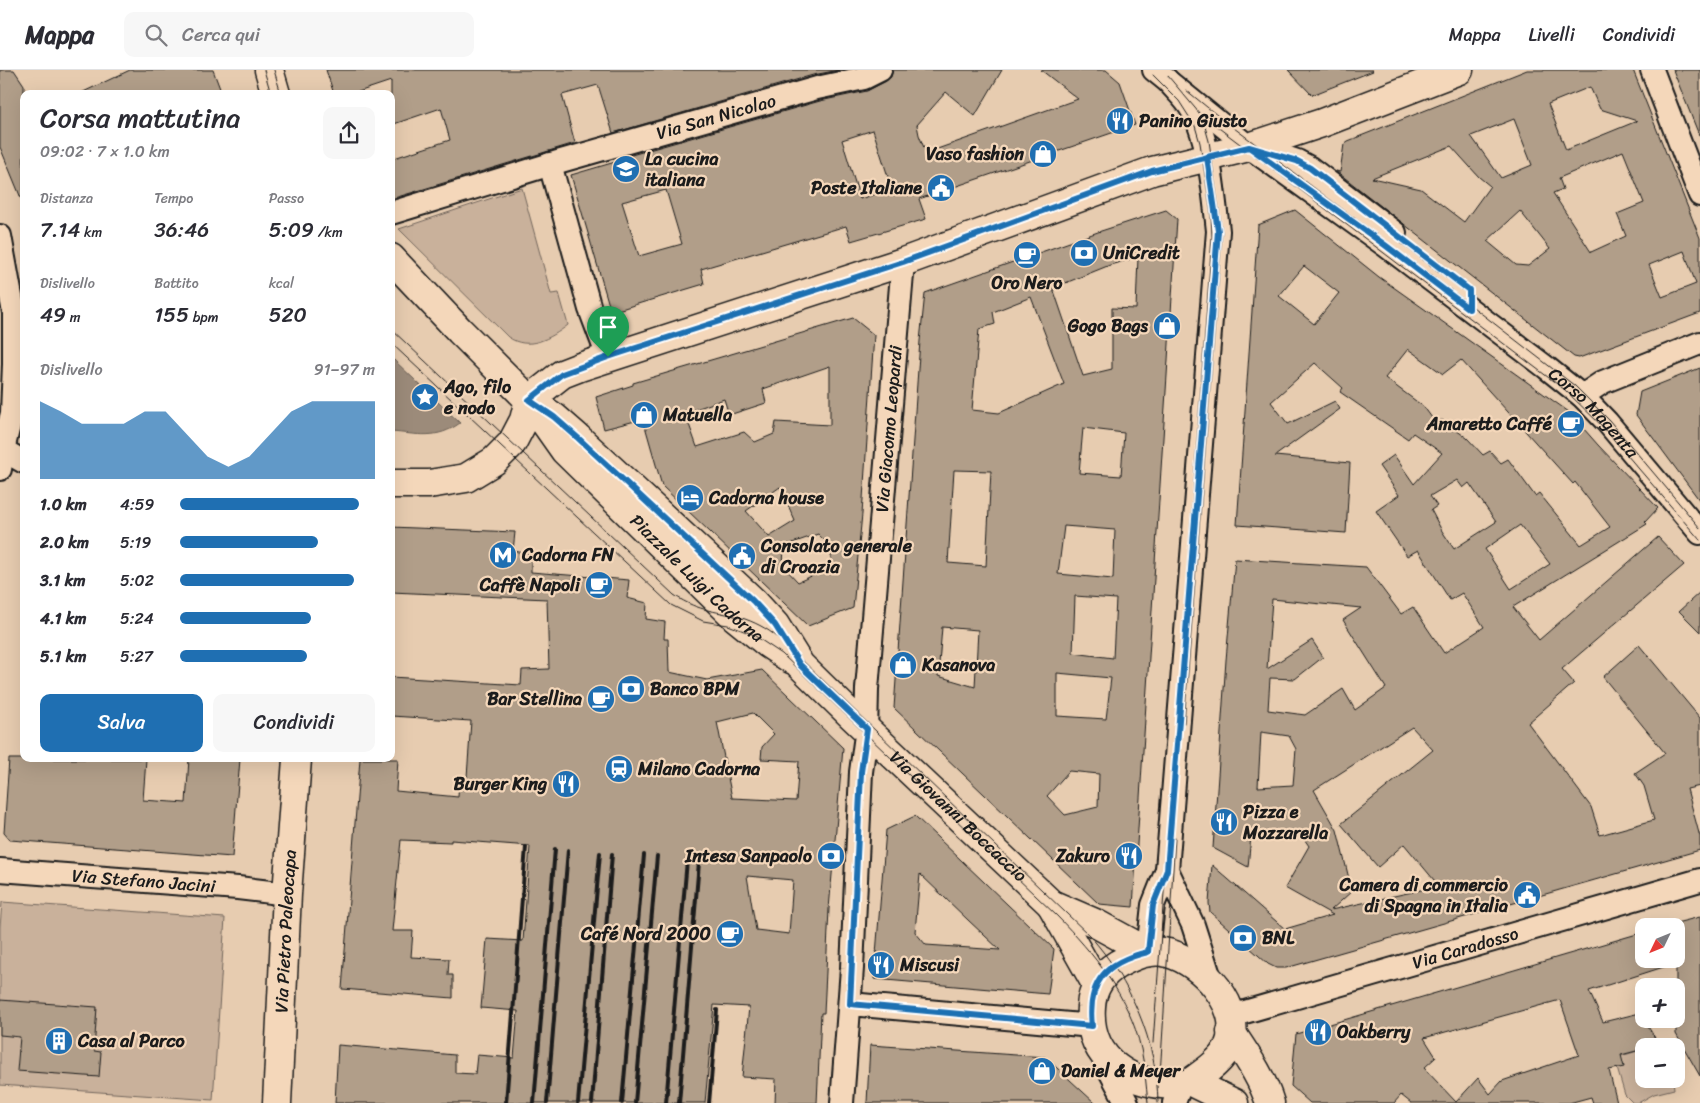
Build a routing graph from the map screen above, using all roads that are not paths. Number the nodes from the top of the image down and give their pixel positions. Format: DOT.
graph roads {
  1 [pos="269,70"];
  2 [pos="880,70"];
  3 [pos="1459,70"];
  4 [pos="1652,70"];
  5 [pos="1161,75"];
  6 [pos="275,90"];
  7 [pos="1249,147"];
  8 [pos="1207,157"];
  9 [pos="550,164"];
  10 [pos="1700,195"];
  11 [pos="395,212"];
  12 [pos="0,236"];
  13 [pos="395,262"];
  14 [pos="903,262"];
  15 [pos="395,291"];
  16 [pos="1469,309"];
  17 [pos="460,331"];
  18 [pos="1700,343"];
  19 [pos="608,357"];
  20 [pos="0,365"];
  21 [pos="1582,396"];
  22 [pos="529,400"];
  23 [pos="20,445"];
  24 [pos="1,460"];
  25 [pos="20,462"];
  26 [pos="395,484"];
  27 [pos="1700,533"];
  28 [pos="800,665"];
  29 [pos="867,729"];
  30 [pos="297,762"];
  31 [pos="0,870"];
  32 [pos="1167,870"];
  33 [pos="1700,880"];
  34 [pos="287,894"];
  35 [pos="1051,904"];
  36 [pos="1148,952"];
  37 [pos="1210,978"];
  38 [pos="1096,984"];
  39 [pos="850,1004"];
  40 [pos="1231,1024"];
  41 [pos="1092,1026"];
  42 [pos="1107,1059"];
  43 [pos="1182,1090"];
  44 [pos="277,1103"];
  45 [pos="842,1103"];
  46 [pos="1127,1103"];
  47 [pos="1234,1103"];
  48 [pos="1270,1103"];
  1 -- 6 [label="street"];
  2 -- 9 [label="street, Via San Nicolao"];
  3 -- 7 [label="street"];
  4 -- 10 [label="street"];
  5 -- 7 [label="street, Corso Magenta"];
  5 -- 8 [label="street"];
  7 -- 8 [label="street"];
  7 -- 16 [label="street, Corso Magenta"];
  7 -- 16 [label="street"];
  8 -- 14 [label="street"];
  8 -- 32 [label="street"];
  9 -- 11 [label="street"];
  9 -- 19 [label="street"];
  12 -- 24 [label="street"];
  13 -- 17 [label="street, Piazzale Luigi Cadorna"];
  14 -- 19 [label="street"];
  14 -- 29 [label="street, Via Giacomo Leopardi"];
  15 -- 17 [label="street, Piazzale Luigi Cadorna"];
  16 -- 21 [label="street, Corso Magenta"];
  17 -- 22 [label="street, Piazzale Luigi Cadorna"];
  18 -- 21 [label="street"];
  19 -- 22 [label="street"];
  20 -- 24 [label="street"];
  21 -- 27 [label="street, Corso Magenta"];
  22 -- 26 [label="street"];
  22 -- 28 [label="street, Piazzale Luigi Cadorna"];
  23 -- 24 [label="street"];
  24 -- 25 [label="street"];
  28 -- 29 [label="street, Via Giovanni Boccaccio"];
  29 -- 35 [label="street, Via Giovanni Boccaccio"];
  29 -- 39 [label="street, Via Giacomo Leopardi"];
  30 -- 34 [label="street, Via Pietro Paleocapa"];
  31 -- 34 [label="street, Via Stefano Jacini"];
  32 -- 36 [label="street"];
  32 -- 37 [label="street"];
  33 -- 40 [label="street, Via Caradosso"];
  34 -- 44 [label="street, Via Pietro Paleocapa"];
  35 -- 36 [label="street, Via Giovanni Boccaccio"];
  35 -- 38 [label="street, Via Giovanni Boccaccio"];
  36 -- 37 [label="street"];
  36 -- 38 [label="street"];
  37 -- 40 [label="street"];
  38 -- 41 [label="street"];
  39 -- 41 [label="street"];
  39 -- 45 [label="street, Via Giacomo Leopardi"];
  40 -- 43 [label="street"];
  40 -- 48 [label="street"];
  41 -- 42 [label="street"];
  42 -- 43 [label="street"];
  42 -- 46 [label="street"];
  43 -- 47 [label="street"];
}
